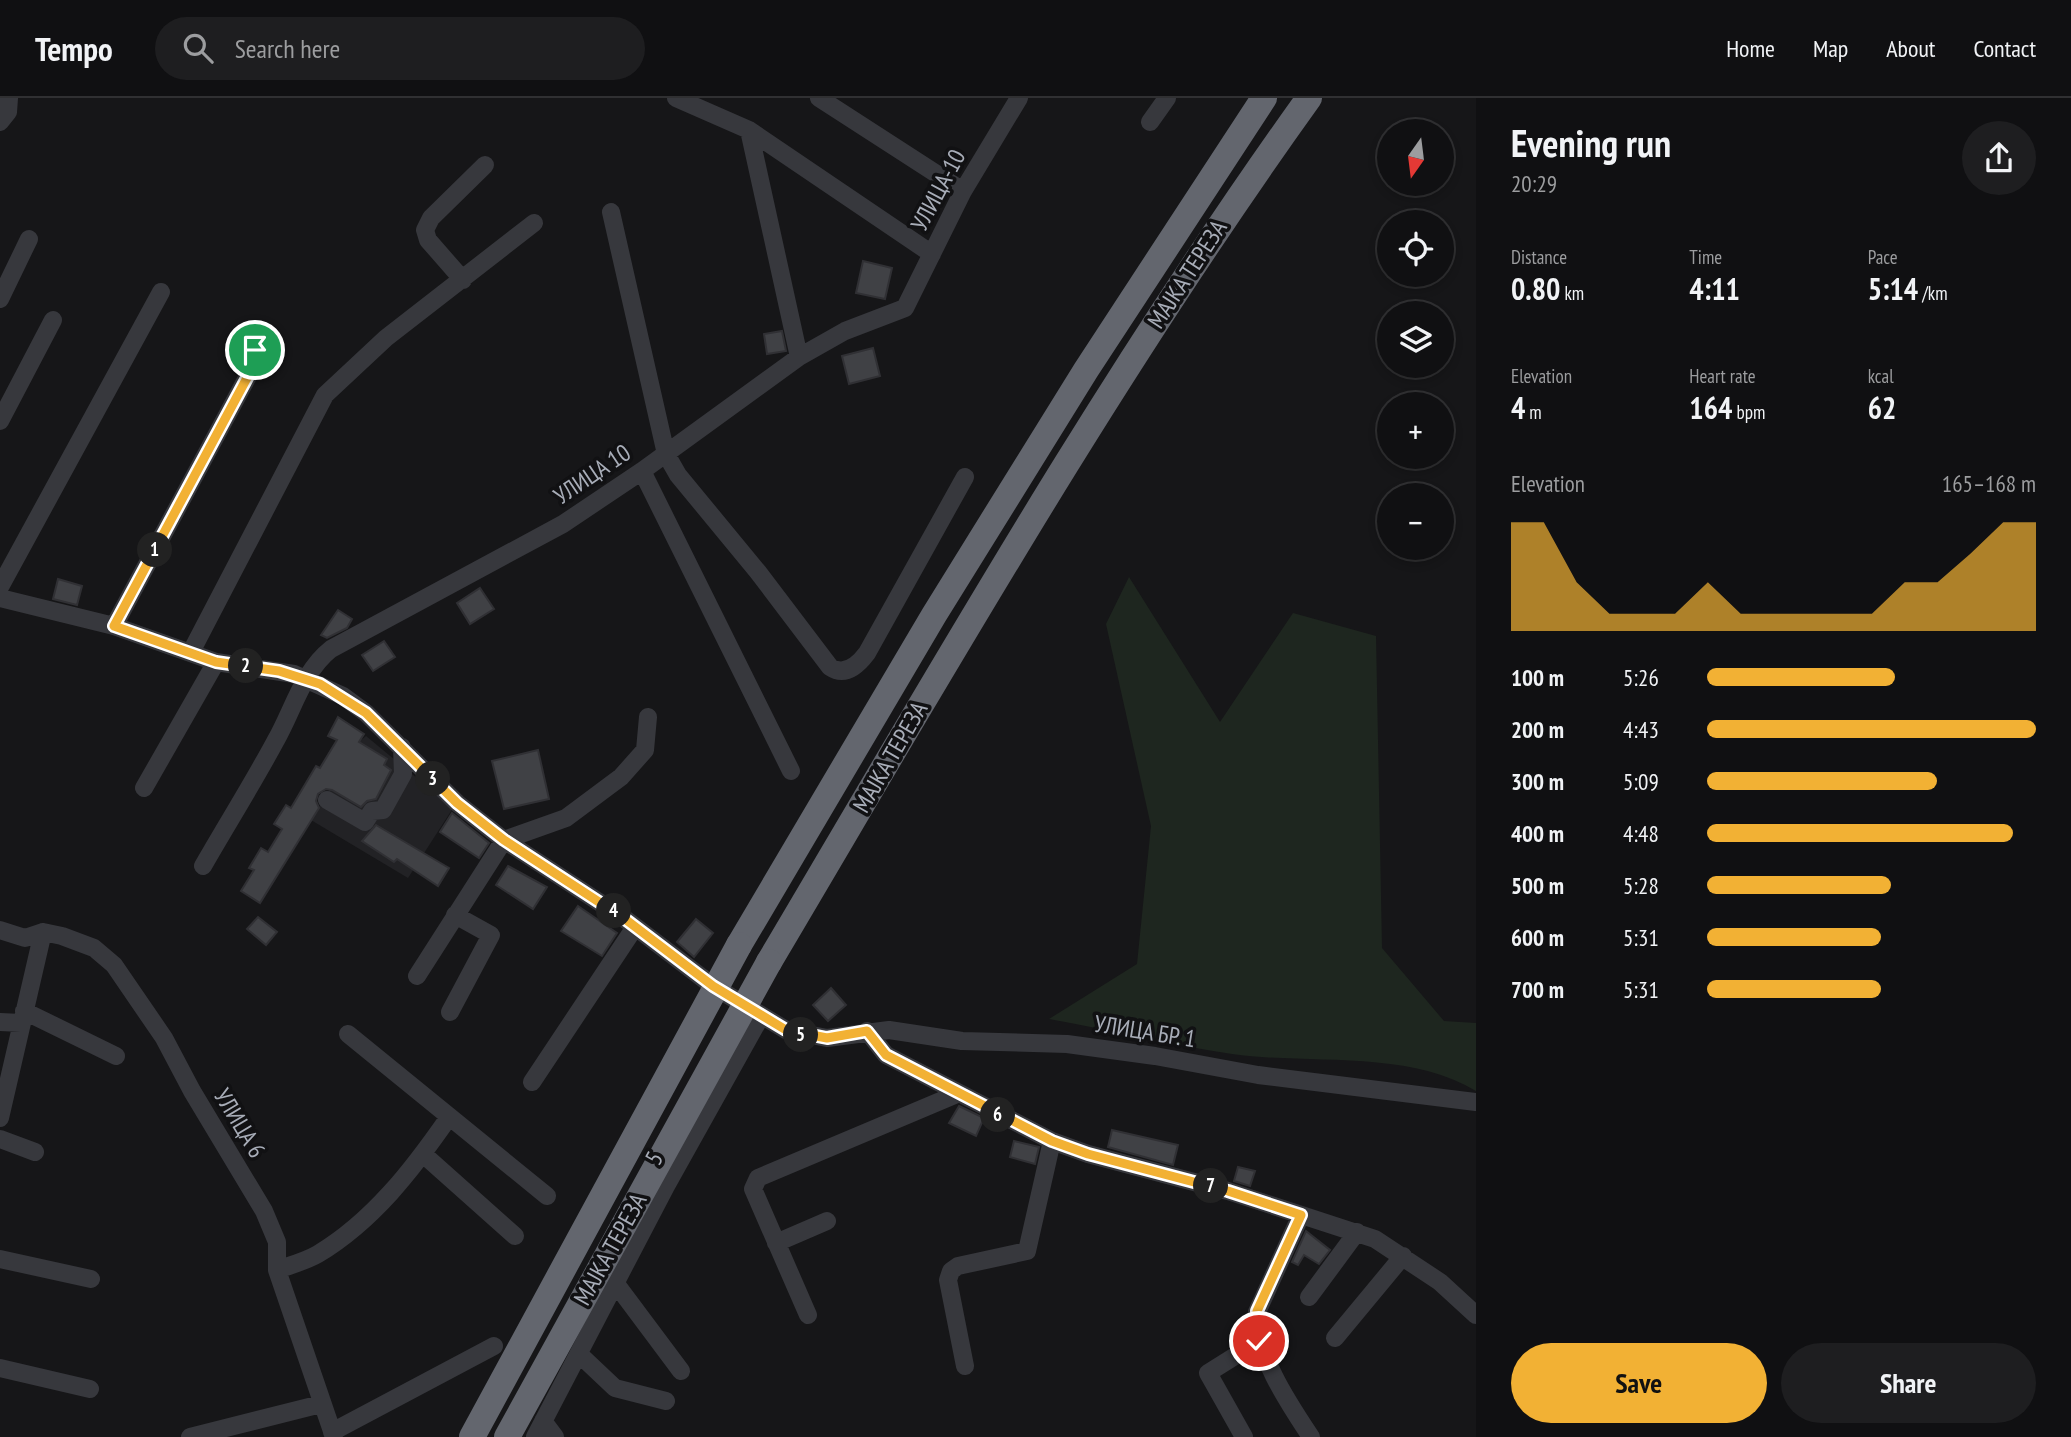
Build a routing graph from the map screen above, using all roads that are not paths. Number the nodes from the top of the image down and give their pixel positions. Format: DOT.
graph roads {
  1 [pos="9,98"];
  2 [pos="676,98"];
  3 [pos="819,98"];
  4 [pos="1167,98"];
  5 [pos="1264,98"];
  6 [pos="1309,98"];
  7 [pos="1013,100"];
  8 [pos="0,122"];
  9 [pos="1150,122"];
  10 [pos="749,130"];
  11 [pos="485,165"];
  12 [pos="963,191"];
  13 [pos="611,212"];
  14 [pos="534,223"];
  15 [pos="29,239"];
  16 [pos="932,254"];
  17 [pos="463,280"];
  18 [pos="161,292"];
  19 [pos="0,299"];
  20 [pos="905,308"];
  21 [pos="53,320"];
  22 [pos="267,336"];
  23 [pos="799,357"];
  24 [pos="0,421"];
  25 [pos="666,454"];
  26 [pos="642,471"];
  27 [pos="965,477"];
  28 [pos="0,587"];
  29 [pos="0,598"];
  30 [pos="114,626"];
  31 [pos="191,652"];
  32 [pos="216,662"];
  33 [pos="307,678"];
  34 [pos="648,717"];
  35 [pos="402,747"];
  36 [pos="791,771"];
  37 [pos="144,788"];
  38 [pos="327,800"];
  39 [pos="504,840"];
  40 [pos="203,866"];
  41 [pos="456,915"];
  42 [pos="635,927"];
  43 [pos="0,930"];
  44 [pos="43,932"];
  45 [pos="417,976"];
  46 [pos="450,1012"];
  47 [pos="761,1016"];
  48 [pos="23,1017"];
  49 [pos="0,1022"];
  50 [pos="867,1031"];
  51 [pos="348,1034"];
  52 [pos="116,1056"];
  53 [pos="532,1082"];
  54 [pos="957,1094"];
  55 [pos="1476,1102"];
  56 [pos="449,1117"];
  57 [pos="0,1118"];
  58 [pos="0,1139"];
  59 [pos="1052,1141"];
  60 [pos="35,1152"];
  61 [pos="423,1154"];
  62 [pos="547,1196"];
  63 [pos="1301,1215"];
  64 [pos="827,1221"];
  65 [pos="1357,1232"];
  66 [pos="514,1236"];
  67 [pos="776,1243"];
  68 [pos="1403,1256"];
  69 [pos="0,1259"];
  70 [pos="277,1270"];
  71 [pos="91,1279"];
  72 [pos="616,1284"];
  73 [pos="1309,1297"];
  74 [pos="808,1315"];
  75 [pos="1476,1315"];
  76 [pos="1335,1338"];
  77 [pos="1259,1341"];
  78 [pos="494,1346"];
  79 [pos="579,1354"];
  80 [pos="965,1366"];
  81 [pos="0,1367"];
  82 [pos="681,1371"];
  83 [pos="90,1389"];
  84 [pos="666,1401"];
  85 [pos="321,1404"];
  86 [pos="539,1429"];
  87 [pos="333,1435"];
  88 [pos="190,1437"];
  89 [pos="472,1437"];
  90 [pos="507,1437"];
  91 [pos="555,1437"];
  92 [pos="1244,1437"];
  93 [pos="1311,1437"];
  1 -- 8 [label="street"];
  2 -- 10 [label="street"];
  3 -- 12 [label="street"];
  4 -- 9 [label="street"];
  5 -- 89 [label="highway, МАЈКА ТЕРЕЗА, bridge"];
  6 -- 90 [label="highway, МАЈКА ТЕРЕЗА, bridge"];
  7 -- 12 [label="street, УЛИЦА-10"];
  10 -- 16 [label="street"];
  10 -- 23 [label="street"];
  11 -- 17 [label="street"];
  12 -- 16 [label="street, УЛИЦА-10"];
  13 -- 25 [label="street"];
  14 -- 17 [label="street"];
  15 -- 19 [label="street"];
  16 -- 20 [label="street, УЛИЦА-10"];
  17 -- 31 [label="street"];
  18 -- 28 [label="street"];
  20 -- 23 [label="street, УЛИЦА 10"];
  21 -- 24 [label="street"];
  22 -- 30 [label="street"];
  23 -- 25 [label="street, УЛИЦА 10"];
  25 -- 26 [label="street, УЛИЦА 10"];
  25 -- 27 [label="street"];
  26 -- 33 [label="street, УЛИЦА 10"];
  26 -- 36 [label="street"];
  29 -- 30 [label="street"];
  30 -- 31 [label="street"];
  31 -- 32 [label="street"];
  32 -- 33 [label="street"];
  32 -- 37 [label="street"];
  33 -- 35 [label="street"];
  33 -- 40 [label="street, УЛИЦА 10"];
  34 -- 39 [label="street"];
  35 -- 38 [label="street"];
  35 -- 39 [label="street"];
  39 -- 41 [label="street"];
  39 -- 42 [label="street"];
  41 -- 45 [label="street"];
  41 -- 46 [label="street"];
  42 -- 47 [label="street"];
  42 -- 53 [label="street"];
  43 -- 44 [label="street, УЛИЦА 6"];
  44 -- 48 [label="street"];
  44 -- 70 [label="street, УЛИЦА 6"];
  47 -- 50 [label="street, УЛИЦА БР. 1"];
  47 -- 72 [label="street, 5"];
  48 -- 49 [label="street"];
  48 -- 52 [label="street"];
  48 -- 57 [label="street"];
  50 -- 54 [label="street"];
  50 -- 55 [label="street, УЛИЦА БР. 1"];
  51 -- 56 [label="street"];
  54 -- 59 [label="street"];
  54 -- 67 [label="street"];
  56 -- 61 [label="street"];
  56 -- 62 [label="street"];
  58 -- 60 [label="street"];
  59 -- 63 [label="street"];
  59 -- 80 [label="street"];
  61 -- 66 [label="street"];
  61 -- 70 [label="street"];
  63 -- 65 [label="street"];
  63 -- 77 [label="street"];
  64 -- 67 [label="street"];
  65 -- 68 [label="street"];
  65 -- 73 [label="street"];
  67 -- 74 [label="street"];
  68 -- 75 [label="street"];
  68 -- 76 [label="street"];
  69 -- 71 [label="street"];
  70 -- 85 [label="street, УЛИЦА 6"];
  72 -- 79 [label="street, 5"];
  72 -- 82 [label="street"];
  77 -- 92 [label="street"];
  77 -- 93 [label="street"];
  78 -- 87 [label="street"];
  79 -- 84 [label="street"];
  79 -- 86 [label="street, 5"];
  81 -- 83 [label="street"];
  85 -- 87 [label="street, УЛИЦА 6"];
  85 -- 88 [label="street"];
  86 -- 91 [label="street"];
}
